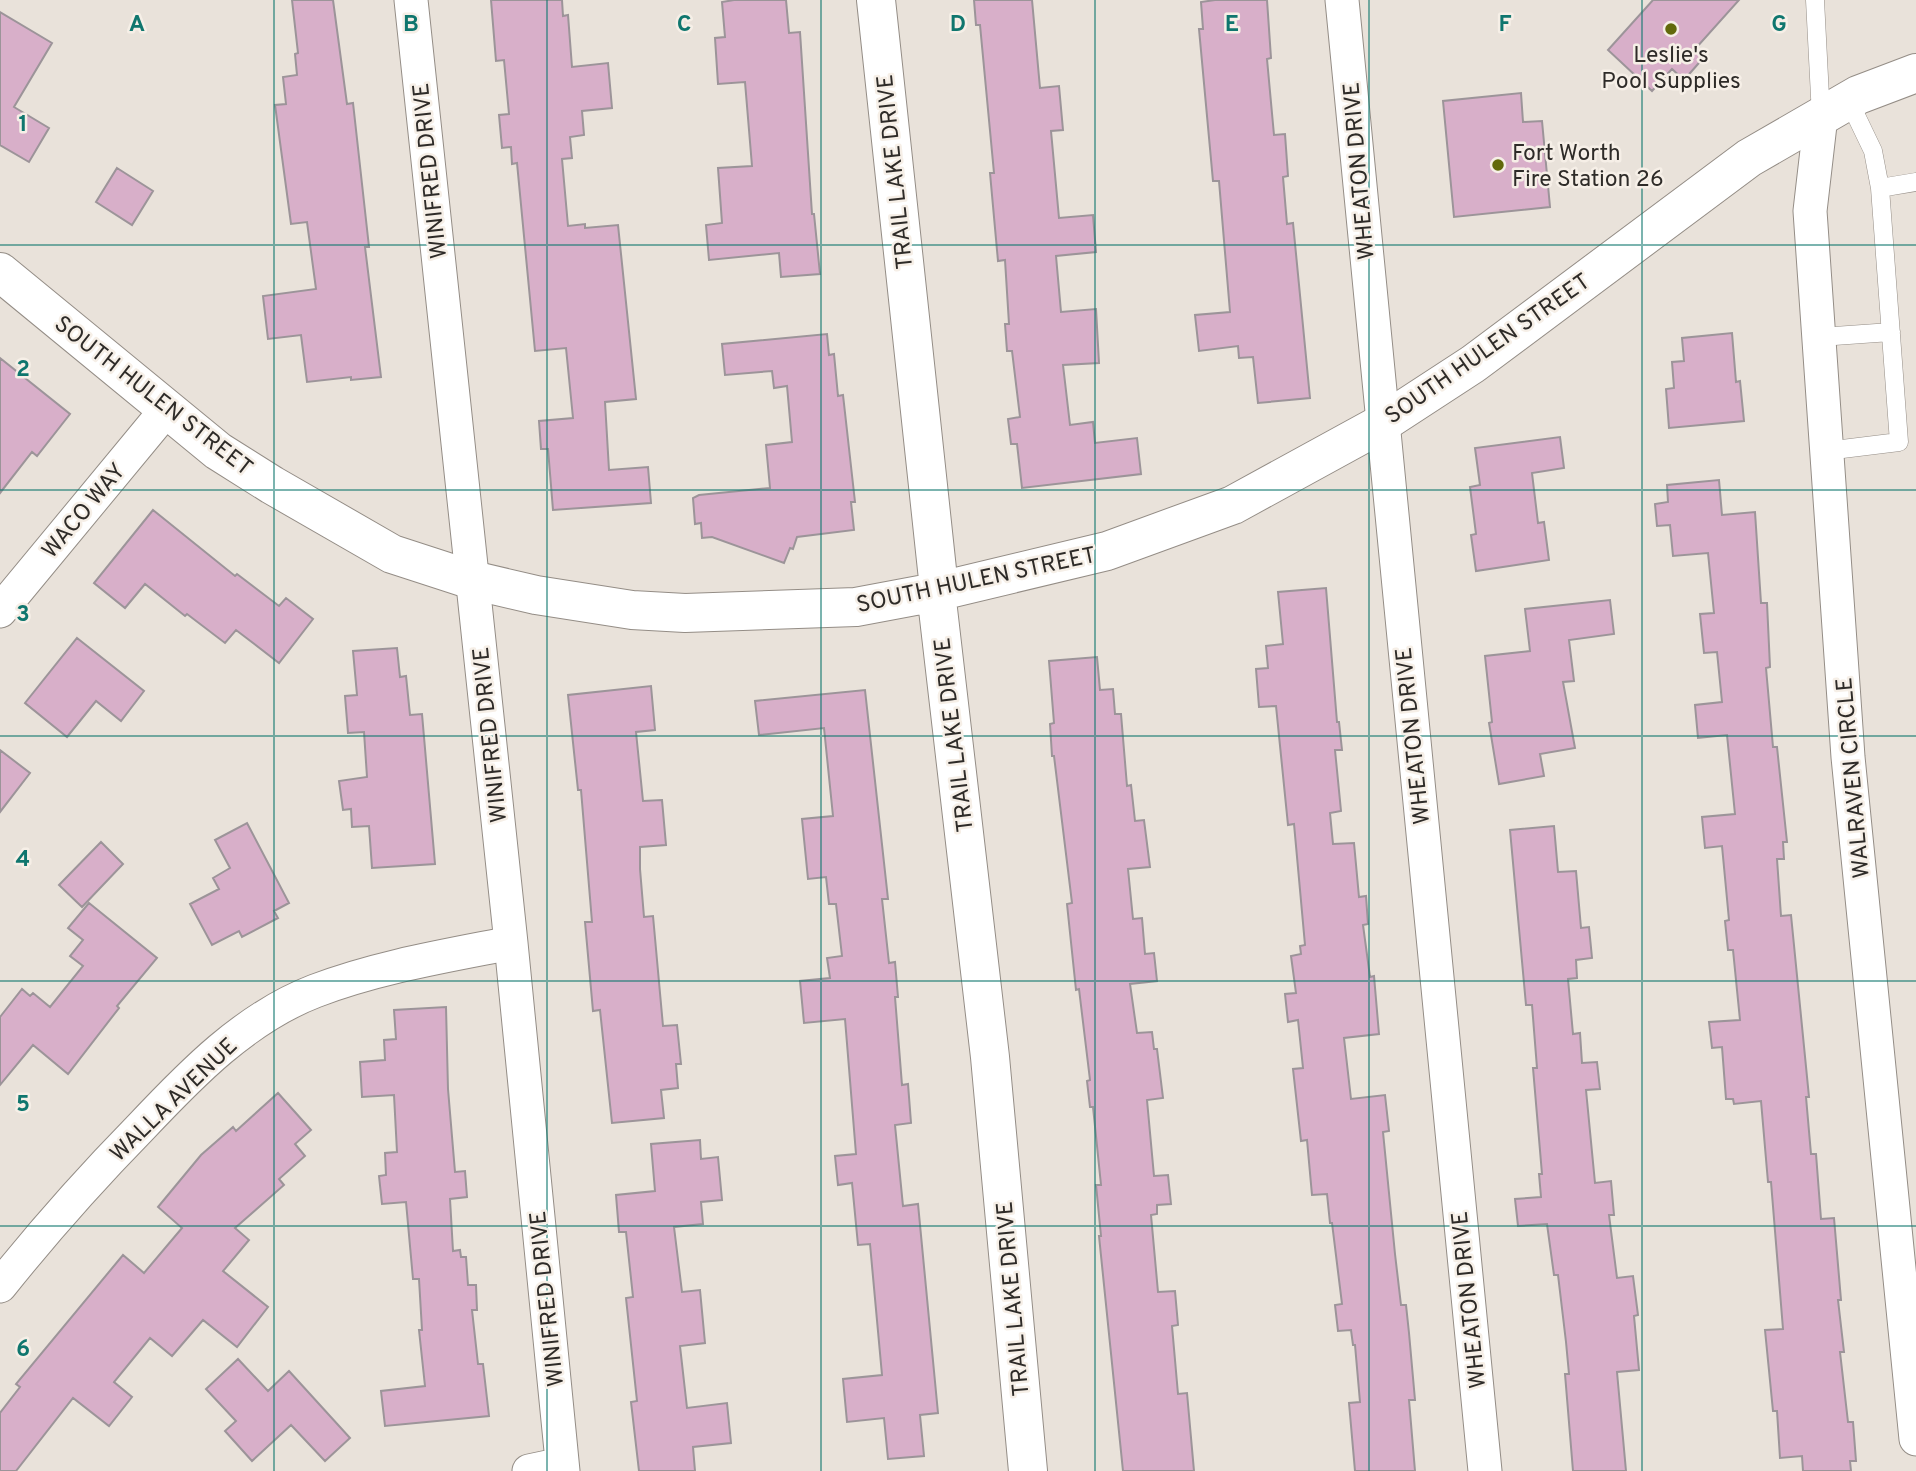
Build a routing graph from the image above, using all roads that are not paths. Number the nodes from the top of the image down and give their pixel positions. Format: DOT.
graph roads {
  1 [pos="411,0"];
  2 [pos="876,0"];
  3 [pos="1342,0"];
  4 [pos="1815,0"];
  5 [pos="1916,72"];
  6 [pos="1835,108"];
  7 [pos="1916,182"];
  8 [pos="1880,188"];
  9 [pos="0,272"];
  10 [pos="1891,332"];
  11 [pos="1820,337"];
  12 [pos="167,409"];
  13 [pos="1381,424"];
  14 [pos="1826,451"];
  15 [pos="472,580"];
  16 [pos="936,592"];
  17 [pos="0,611"];
  18 [pos="511,943"];
  19 [pos="0,1286"];
  20 [pos="1916,1439"];
  21 [pos="562,1467"];
  22 [pos="529,1471"];
  23 [pos="1028,1471"];
  24 [pos="1485,1471"];
  1 -- 15 [label="street, WINIFRED DRIVE"];
  2 -- 16 [label="main road, TRAIL LAKE DRIVE"];
  3 -- 13 [label="street, WHEATON DRIVE"];
  4 -- 6 [label="lane"];
  5 -- 6 [label="main road, SOUTH HULEN STREET"];
  6 -- 8 [label="lane"];
  6 -- 11 [label="street, WALRAVEN CIRCLE"];
  6 -- 13 [label="main road, SOUTH HULEN STREET"];
  7 -- 8 [label="lane"];
  8 -- 10 [label="lane"];
  9 -- 12 [label="main road, SOUTH HULEN STREET"];
  10 -- 11 [label="lane"];
  10 -- 14 [label="lane"];
  11 -- 14 [label="street, WALRAVEN CIRCLE"];
  12 -- 15 [label="main road, SOUTH HULEN STREET"];
  12 -- 17 [label="street, WACO WAY"];
  13 -- 16 [label="main road, SOUTH HULEN STREET"];
  13 -- 24 [label="street, WHEATON DRIVE"];
  14 -- 20 [label="street, WALRAVEN CIRCLE"];
  15 -- 16 [label="main road, SOUTH HULEN STREET"];
  15 -- 18 [label="street, WINIFRED DRIVE"];
  16 -- 23 [label="main road, TRAIL LAKE DRIVE"];
  18 -- 19 [label="street, WALLA AVENUE"];
  18 -- 21 [label="street, WINIFRED DRIVE"];
  21 -- 22 [label="street"];
}
